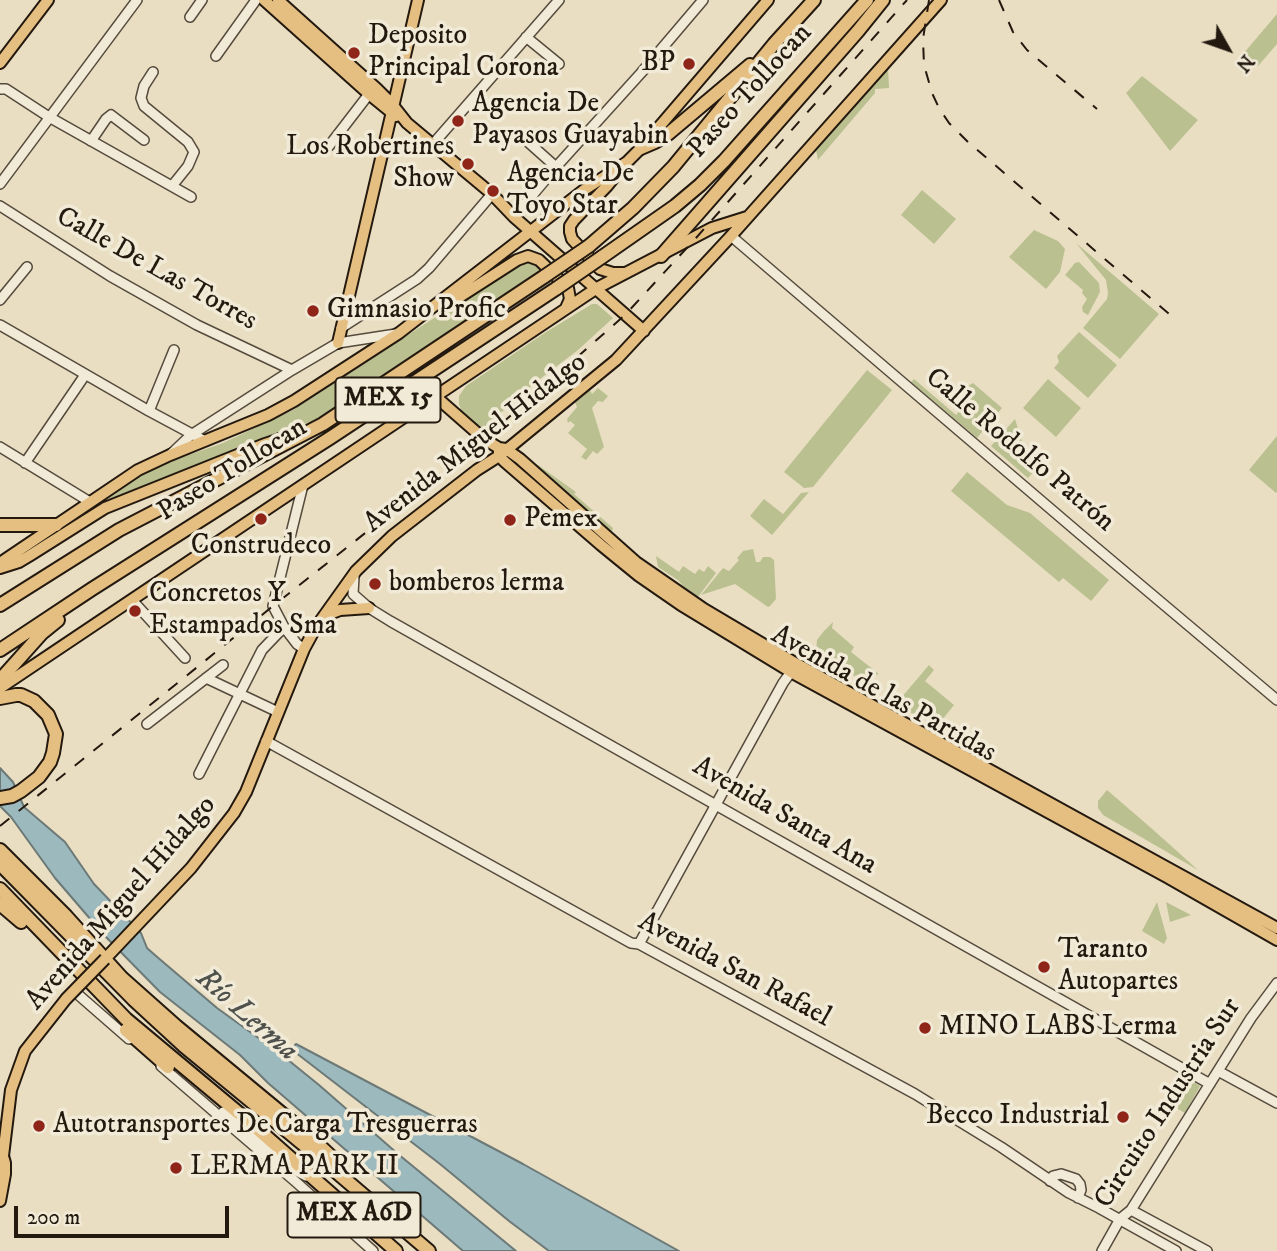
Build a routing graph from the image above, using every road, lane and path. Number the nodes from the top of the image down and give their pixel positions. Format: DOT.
graph roads {
  1 [pos="48,0"];
  2 [pos="137,0"];
  3 [pos="202,0"];
  4 [pos="256,0"];
  5 [pos="264,0"];
  6 [pos="278,0"];
  7 [pos="418,0"];
  8 [pos="559,0"];
  9 [pos="703,0"];
  10 [pos="768,0"];
  11 [pos="814,0"];
  12 [pos="867,0"];
  13 [pos="883,0"];
  14 [pos="941,0"];
  15 [pos="289,4"];
  16 [pos="190,17"];
  17 [pos="526,37"];
  18 [pos="775,44"];
  19 [pos="216,56"];
  20 [pos="0,63"];
  21 [pos="559,64"];
  22 [pos="153,72"];
  23 [pos="0,89"];
  24 [pos="369,94"];
  25 [pos="391,109"];
  26 [pos="49,117"];
  27 [pos="144,140"];
  28 [pos="91,141"];
  29 [pos="528,142"];
  30 [pos="433,145"];
  31 [pos="329,146"];
  32 [pos="641,148"];
  33 [pos="626,162"];
  34 [pos="556,167"];
  35 [pos="0,184"];
  36 [pos="172,186"];
  37 [pos="492,194"];
  38 [pos="191,197"];
  39 [pos="0,206"];
  40 [pos="514,217"];
  41 [pos="747,217"];
  42 [pos="531,232"];
  43 [pos="732,236"];
  44 [pos="661,256"];
  45 [pos="27,267"];
  46 [pos="624,274"];
  47 [pos="597,288"];
  48 [pos="0,300"];
  49 [pos="436,304"];
  50 [pos="566,308"];
  51 [pos="0,325"];
  52 [pos="341,328"];
  53 [pos="644,331"];
  54 [pos="399,333"];
  55 [pos="338,343"];
  56 [pos="174,350"];
  57 [pos="292,370"];
  58 [pos="85,374"];
  59 [pos="435,396"];
  60 [pos="149,411"];
  61 [pos="323,424"];
  62 [pos="191,435"];
  63 [pos="205,441"];
  64 [pos="0,447"];
  65 [pos="502,451"];
  66 [pos="170,455"];
  67 [pos="25,463"];
  68 [pos="303,485"];
  69 [pos="90,502"];
  70 [pos="0,525"];
  71 [pos="56,525"];
  72 [pos="0,563"];
  73 [pos="0,568"];
  74 [pos="354,577"];
  75 [pos="92,589"];
  76 [pos="131,600"];
  77 [pos="0,605"];
  78 [pos="369,608"];
  79 [pos="284,627"];
  80 [pos="316,627"];
  81 [pos="304,649"];
  82 [pos="0,650"];
  83 [pos="185,658"];
  84 [pos="223,665"];
  85 [pos="791,672"];
  86 [pos="206,678"];
  87 [pos="0,680"];
  88 [pos="0,688"];
  89 [pos="240,695"];
  90 [pos="0,698"];
  91 [pos="1277,700"];
  92 [pos="278,712"];
  93 [pos="147,724"];
  94 [pos="266,741"];
  95 [pos="199,774"];
  96 [pos="0,799"];
  97 [pos="715,804"];
  98 [pos="0,850"];
  99 [pos="0,864"];
  100 [pos="0,889"];
  101 [pos="0,904"];
  102 [pos="1277,928"];
  103 [pos="1277,940"];
  104 [pos="639,944"];
  105 [pos="105,959"];
  106 [pos="1277,983"];
  107 [pos="74,991"];
  108 [pos="168,1067"];
  109 [pos="1218,1071"];
  110 [pos="1210,1084"];
  111 [pos="1277,1103"];
  112 [pos="1,1158"];
  113 [pos="312,1178"];
  114 [pos="1050,1181"];
  115 [pos="359,1191"];
  116 [pos="0,1195"];
  117 [pos="1078,1198"];
  118 [pos="0,1201"];
  119 [pos="1131,1210"];
  120 [pos="1120,1219"];
  121 [pos="373,1251"];
  122 [pos="396,1251"];
  123 [pos="429,1251"];
  124 [pos="1102,1251"];
  125 [pos="1176,1251"];
  126 [pos="1207,1251"];
  1 -- 20 [label="main road"];
  2 -- 26 [label="street"];
  3 -- 16 [label="street"];
  4 -- 19 [label="street"];
  5 -- 24 [label="main road"];
  6 -- 15 [label="main road"];
  7 -- 25 [label="main road"];
  8 -- 17 [label="street"];
  9 -- 34 [label="street"];
  10 -- 32 [label="main road"];
  11 -- 18 [label="highway, Paseo Tollocan / MEX 15"];
  12 -- 75 [label="highway, Paseo Tollocan / MEX 15, bridge"];
  13 -- 44 [label="highway"];
  14 -- 41 [label="main road, Avenida Miguel Hidalgo"];
  15 -- 25 [label="main road"];
  17 -- 21 [label="street"];
  17 -- 30 [label="street"];
  18 -- 32 [label="highway"];
  18 -- 61 [label="highway, Paseo Tollocan / MEX 15, bridge"];
  22 -- 36 [label="street"];
  23 -- 26 [label="street"];
  24 -- 25 [label="main road"];
  24 -- 31 [label="street"];
  25 -- 30 [label="main road"];
  25 -- 52 [label="main road"];
  26 -- 28 [label="street"];
  26 -- 35 [label="street"];
  27 -- 28 [label="street"];
  28 -- 36 [label="street"];
  29 -- 34 [label="street"];
  30 -- 37 [label="main road"];
  32 -- 33 [label="main road"];
  33 -- 42 [label="main road"];
  33 -- 46 [label="main road"];
  34 -- 40 [label="street"];
  36 -- 38 [label="street"];
  37 -- 40 [label="main road"];
  37 -- 52 [label="street"];
  39 -- 57 [label="street, Calle De Las Torres"];
  40 -- 42 [label="main road"];
  41 -- 43 [label="main road, Avenida Miguel Hidalgo"];
  41 -- 44 [label="main road"];
  42 -- 47 [label="main road"];
  42 -- 49 [label="main road"];
  43 -- 53 [label="main road, Avenida Miguel Hidalgo"];
  43 -- 91 [label="street, Calle Rodolfo Patrón"];
  44 -- 46 [label="main road"];
  45 -- 48 [label="street"];
  46 -- 47 [label="main road"];
  47 -- 50 [label="main road"];
  47 -- 53 [label="main road"];
  49 -- 50 [label="main road"];
  49 -- 54 [label="main road"];
  50 -- 59 [label="main road"];
  51 -- 58 [label="street"];
  52 -- 55 [label="main road"];
  53 -- 65 [label="main road, Avenida Miguel Hidalgo"];
  54 -- 55 [label="street"];
  54 -- 63 [label="main road"];
  55 -- 57 [label="street"];
  56 -- 60 [label="street"];
  57 -- 62 [label="street"];
  58 -- 60 [label="street"];
  58 -- 67 [label="street"];
  59 -- 65 [label="main road, Avenida de las Partidas"];
  59 -- 68 [label="main road"];
  60 -- 62 [label="street"];
  61 -- 73 [label="main road"];
  61 -- 77 [label="highway, Paseo Tollocan / MEX 15"];
  62 -- 63 [label="street"];
  62 -- 66 [label="street"];
  63 -- 66 [label="main road"];
  64 -- 67 [label="street"];
  65 -- 74 [label="main road, Avenida Miguel Hidalgo"];
  65 -- 85 [label="main road, Avenida de las Partidas"];
  65 -- 102 [label="main road, Avenida de las Partidas"];
  66 -- 69 [label="main road"];
  67 -- 69 [label="street"];
  68 -- 76 [label="main road"];
  68 -- 79 [label="street"];
  69 -- 71 [label="main road"];
  70 -- 71 [label="highway"];
  71 -- 72 [label="main road"];
  74 -- 78 [label="street"];
  74 -- 80 [label="main road, Avenida Miguel Hidalgo"];
  75 -- 82 [label="highway, Paseo Tollocan / MEX 15"];
  75 -- 87 [label="highway"];
  76 -- 83 [label="street"];
  76 -- 88 [label="main road"];
  78 -- 80 [label="main road"];
  78 -- 97 [label="street, Avenida Santa Ana"];
  79 -- 81 [label="street"];
  79 -- 89 [label="street"];
  80 -- 81 [label="main road, Avenida Miguel Hidalgo"];
  81 -- 92 [label="main road, Avenida Miguel Hidalgo"];
  84 -- 86 [label="street"];
  85 -- 97 [label="street"];
  85 -- 103 [label="main road, Avenida de las Partidas"];
  86 -- 89 [label="street"];
  86 -- 93 [label="street"];
  89 -- 92 [label="street"];
  89 -- 95 [label="street"];
  90 -- 96 [label="highway"];
  92 -- 94 [label="main road, Avenida Miguel Hidalgo"];
  94 -- 104 [label="street, Avenida San Rafael"];
  94 -- 105 [label="main road, Avenida Miguel Hidalgo"];
  97 -- 104 [label="street"];
  97 -- 110 [label="street, Avenida Santa Ana"];
  98 -- 105 [label="highway"];
  99 -- 115 [label="highway"];
  100 -- 113 [label="highway"];
  101 -- 108 [label="highway"];
  104 -- 114 [label="street, Avenida San Rafael"];
  105 -- 107 [label="main road, Avenida Miguel Hidalgo, bridge"];
  105 -- 115 [label="highway"];
  106 -- 109 [label="street, Circuito Industria Sur"];
  107 -- 112 [label="main road, Avenida Miguel Hidalgo, bridge"];
  107 -- 121 [label="street"];
  108 -- 113 [label="street"];
  109 -- 110 [label="street, Circuito Industria Sur"];
  109 -- 111 [label="street"];
  110 -- 119 [label="street, Circuito Industria Sur"];
  112 -- 116 [label="main road, Avenida Miguel Hidalgo"];
  113 -- 122 [label="highway, MEX A6D"];
  114 -- 117 [label="street, Avenida San Rafael"];
  114 -- 117 [label="street"];
  115 -- 123 [label="highway, MEX A6D"];
  116 -- 118 [label="main road, Avenida Miguel Hidalgo"];
  117 -- 120 [label="street, Avenida San Rafael"];
  119 -- 120 [label="street, Circuito Industria Sur"];
  119 -- 126 [label="street"];
  120 -- 124 [label="street, Circuito Industria Sur"];
  120 -- 125 [label="street, Avenida San Rafael"];
}
